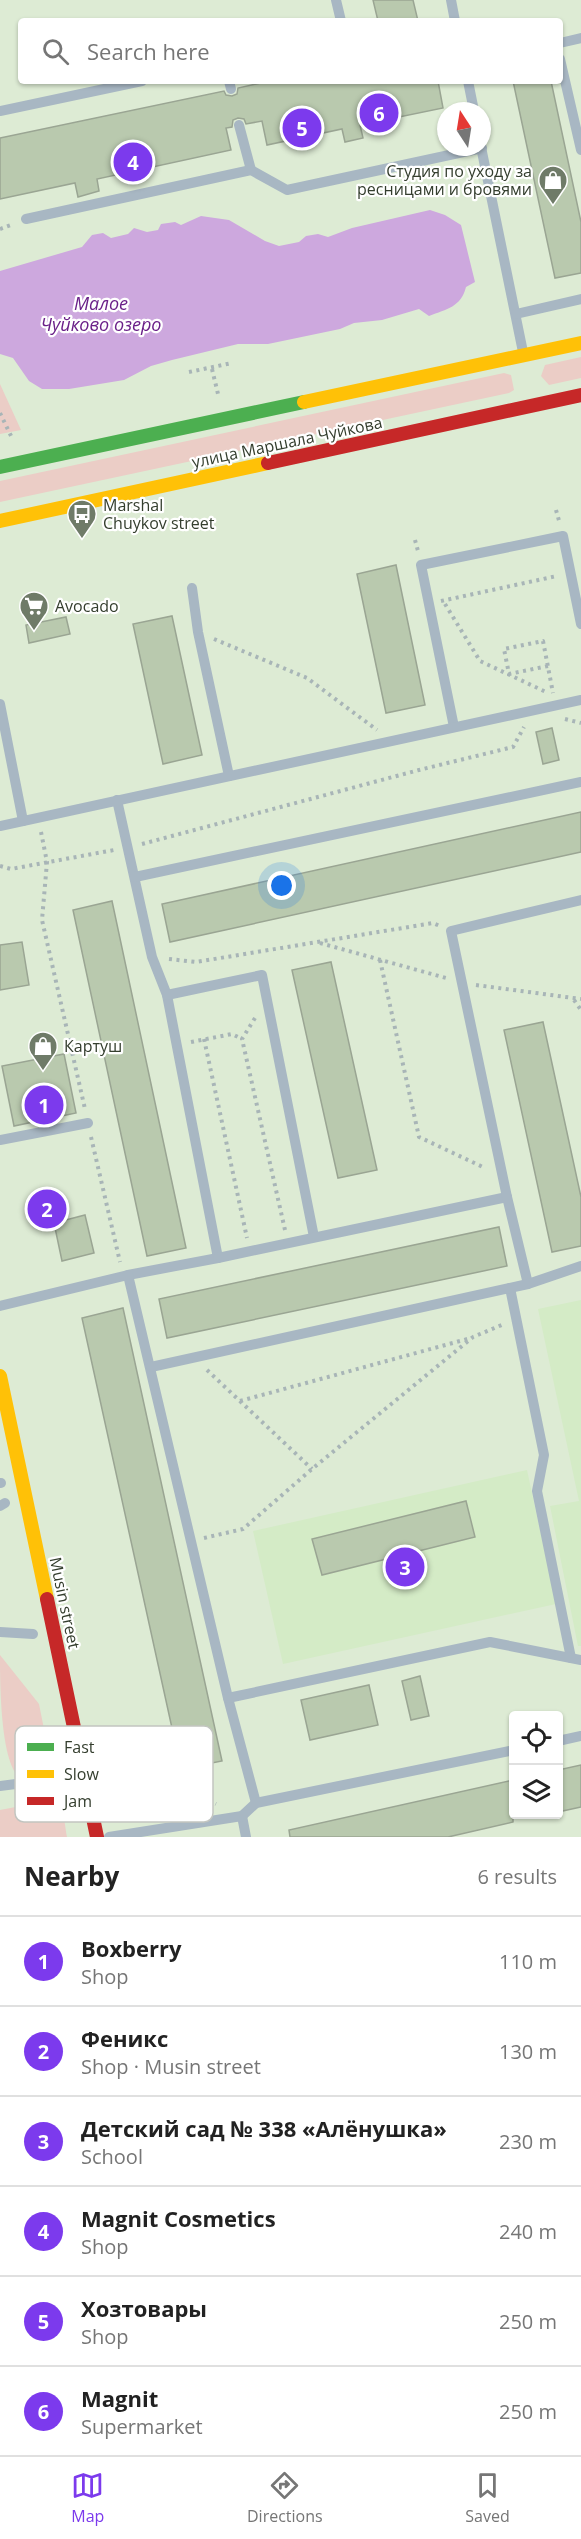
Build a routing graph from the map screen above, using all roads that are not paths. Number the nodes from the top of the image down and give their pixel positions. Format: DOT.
graph roads {
  1 [pos="336,0"];
  2 [pos="451,0"];
  3 [pos="340,18"];
  4 [pos="455,18"];
  5 [pos="581,38"];
  6 [pos="563,42"];
  7 [pos="563,72"];
  8 [pos="128,84"];
  9 [pos="469,84"];
  10 [pos="472,102"];
  11 [pos="0,111"];
  12 [pos="239,125"];
  13 [pos="581,150"];
  14 [pos="445,156"];
  15 [pos="484,156"];
  16 [pos="251,170"];
  17 [pos="26,219"];
  18 [pos="581,299"];
  19 [pos="516,314"];
  20 [pos="581,343"];
  21 [pos="525,360"];
  22 [pos="581,396"];
  23 [pos="0,467"];
  24 [pos="0,521"];
  25 [pos="192,588"];
  26 [pos="581,624"];
  27 [pos="581,700"];
  28 [pos="0,704"];
  29 [pos="454,727"];
  30 [pos="229,776"];
  31 [pos="581,782"];
  32 [pos="117,800"];
  33 [pos="23,821"];
  34 [pos="0,826"];
  35 [pos="135,877"];
  36 [pos="581,900"];
  37 [pos="167,995"];
  38 [pos="88,1123"];
  39 [pos="0,1140"];
  40 [pos="507,1197"];
  41 [pos="314,1237"];
  42 [pos="218,1258"];
  43 [pos="581,1266"];
  44 [pos="128,1275"];
  45 [pos="528,1284"];
  46 [pos="510,1288"];
  47 [pos="0,1306"];
  48 [pos="151,1367"];
  49 [pos="0,1376"];
  50 [pos="0,1482"];
  51 [pos="4,1508"];
  52 [pos="0,1632"];
  53 [pos="33,1634"];
  54 [pos="576,1659"];
  55 [pos="228,1698"];
  56 [pos="74,1726"];
  57 [pos="581,1736"];
  58 [pos="563,1740"];
  59 [pos="509,1751"];
  60 [pos="15,1784"];
  61 [pos="0,1786"];
  62 [pos="256,1803"];
  63 [pos="242,1816"];
  64 [pos="213,1821"];
  65 [pos="94,1822"];
  66 [pos="204,1822"];
  67 [pos="97,1837"];
  68 [pos="109,1837"];
  69 [pos="246,1837"];
  1 -- 3 [label="lane"];
  2 -- 4 [label="lane"];
  5 -- 6 [label="lane"];
  7 -- 13 [label="lane"];
  8 -- 11 [label="lane"];
  9 -- 10 [label="lane"];
  12 -- 16 [label="lane"];
  14 -- 16 [label="lane"];
  15 -- 19 [label="lane"];
  16 -- 17 [label="lane"];
  18 -- 19 [label="lane"];
  19 -- 21 [label="lane"];
  20 -- 21 [label="main road"];
  21 -- 23 [label="main road"];
  22 -- 24 [label="main road, улица Маршала Чуйкова"];
  25 -- 30 [label="lane"];
  26 -- 29 [label="lane"];
  27 -- 29 [label="lane"];
  28 -- 33 [label="lane"];
  29 -- 30 [label="lane"];
  30 -- 32 [label="lane"];
  31 -- 35 [label="lane"];
  32 -- 33 [label="lane"];
  32 -- 35 [label="lane"];
  33 -- 34 [label="lane"];
  35 -- 37 [label="lane"];
  36 -- 40 [label="lane"];
  37 -- 41 [label="lane"];
  37 -- 42 [label="lane"];
  38 -- 39 [label="lane"];
  40 -- 41 [label="lane"];
  40 -- 45 [label="lane"];
  41 -- 42 [label="lane"];
  42 -- 44 [label="lane"];
  43 -- 45 [label="lane"];
  44 -- 47 [label="lane"];
  44 -- 48 [label="lane"];
  45 -- 46 [label="lane"];
  46 -- 48 [label="lane"];
  46 -- 54 [label="lane"];
  48 -- 55 [label="lane"];
  49 -- 56 [label="main road, Musin street"];
  50 -- 51 [label="main road"];
  52 -- 53 [label="lane"];
  54 -- 55 [label="lane"];
  55 -- 62 [label="lane"];
  57 -- 58 [label="lane"];
  59 -- 62 [label="lane"];
  60 -- 61 [label="lane"];
  62 -- 63 [label="lane"];
  63 -- 64 [label="lane"];
  63 -- 69 [label="lane"];
  65 -- 67 [label="main road, Musin street"];
  66 -- 68 [label="lane"];
}
